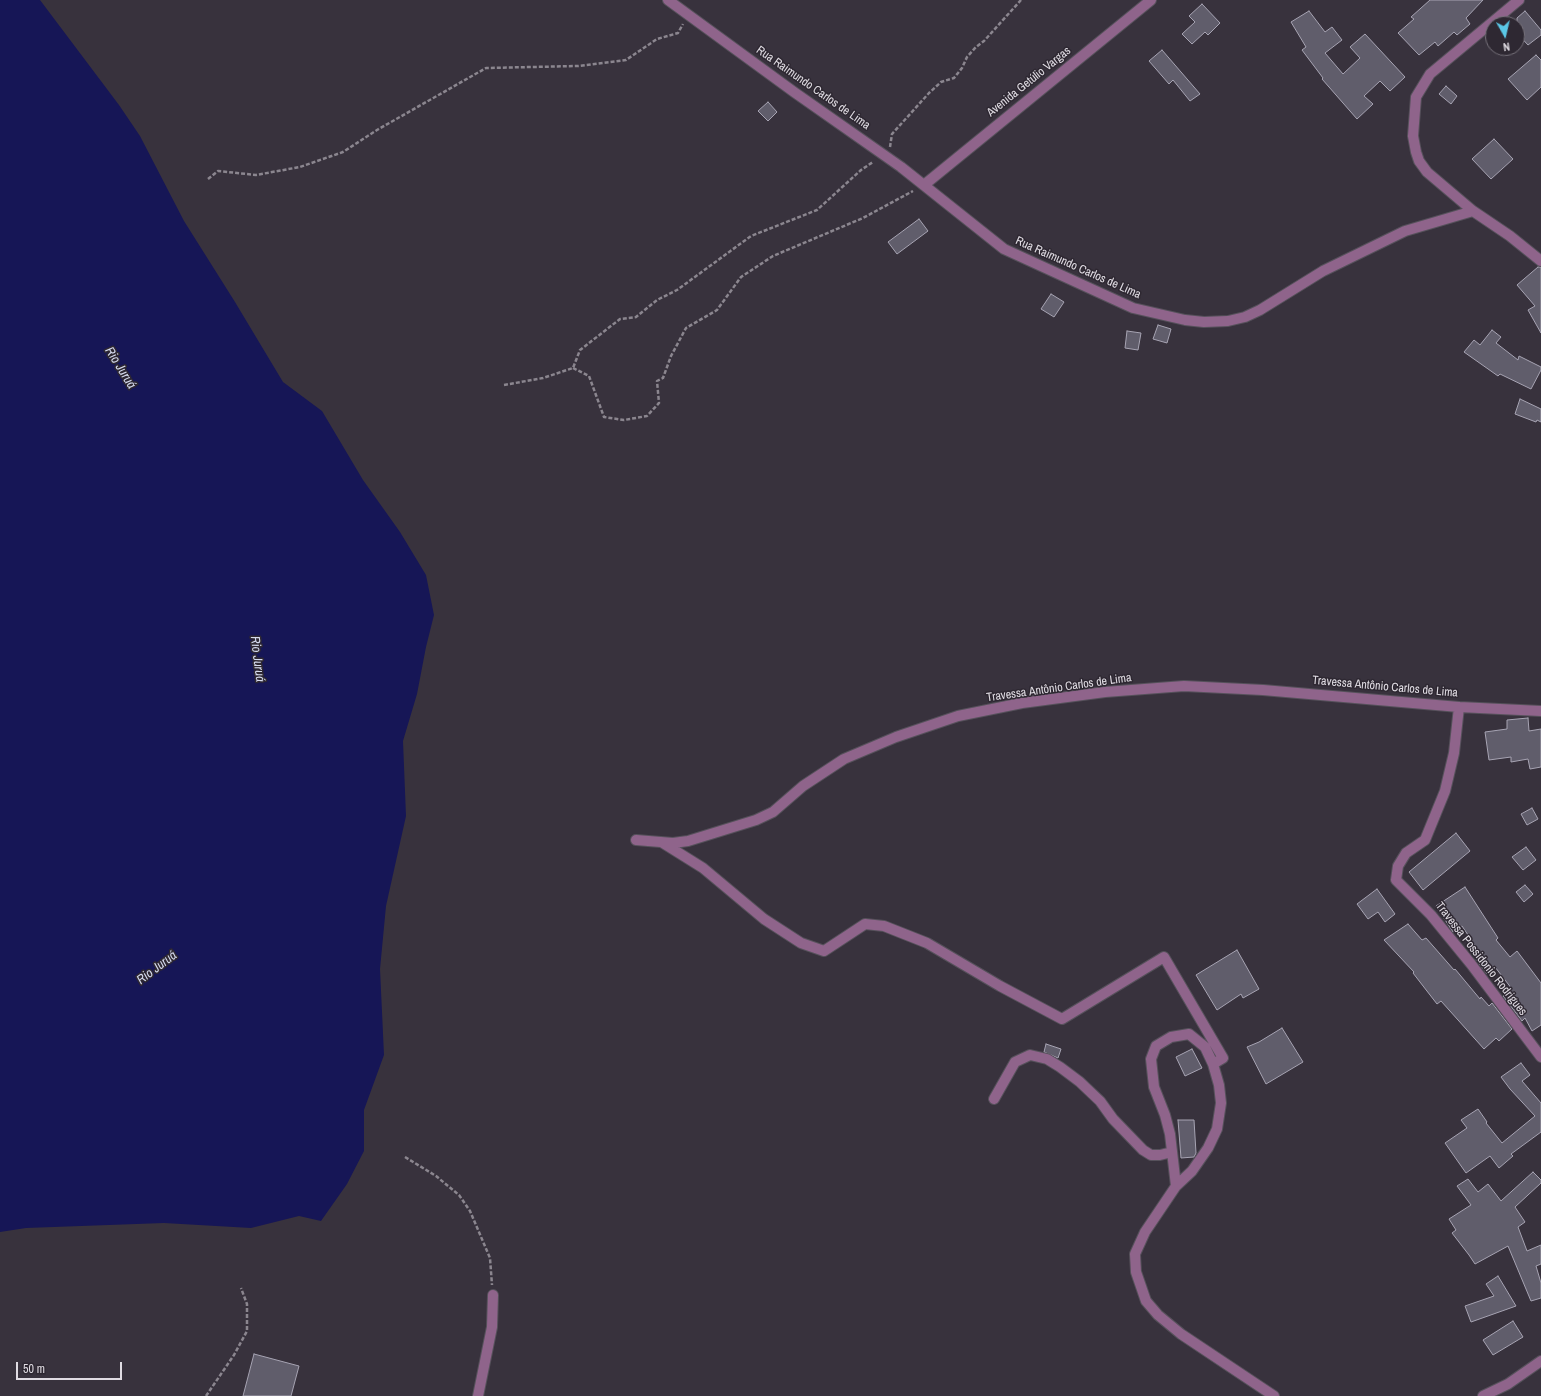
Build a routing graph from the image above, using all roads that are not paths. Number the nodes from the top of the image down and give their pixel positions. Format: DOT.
graph roads {
  1 [pos="668,0"];
  2 [pos="1151,0"];
  3 [pos="1519,0"];
  4 [pos="924,185"];
  5 [pos="1473,211"];
  6 [pos="1541,261"];
  7 [pos="1459,707"];
  8 [pos="1541,711"];
  9 [pos="636,840"];
  10 [pos="663,843"];
  11 [pos="1541,1057"];
  12 [pos="1213,1064"];
  13 [pos="994,1099"];
  14 [pos="1172,1152"];
  15 [pos="1176,1186"];
  16 [pos="493,1295"];
  17 [pos="1541,1361"];
  18 [pos="478,1396"];
  19 [pos="1274,1396"];
  20 [pos="1483,1396"];
  1 -- 4 [label="street, Rua Raimundo Carlos de Lima"];
  2 -- 4 [label="street, Avenida Getúlio Vargas"];
  3 -- 5 [label="street"];
  4 -- 5 [label="street, Rua Raimundo Carlos de Lima"];
  5 -- 6 [label="street"];
  7 -- 8 [label="street, Travessa Antônio Carlos de Lima"];
  7 -- 10 [label="street, Travessa Antônio Carlos de Lima"];
  7 -- 11 [label="street, Travessa Possidonio Rodrigues"];
  9 -- 10 [label="street, Travessa Antônio Carlos de Lima"];
  10 -- 12 [label="street"];
  12 -- 14 [label="street"];
  12 -- 15 [label="street"];
  13 -- 14 [label="street"];
  14 -- 15 [label="street"];
  15 -- 19 [label="street"];
  16 -- 18 [label="street"];
  17 -- 20 [label="street"];
}
